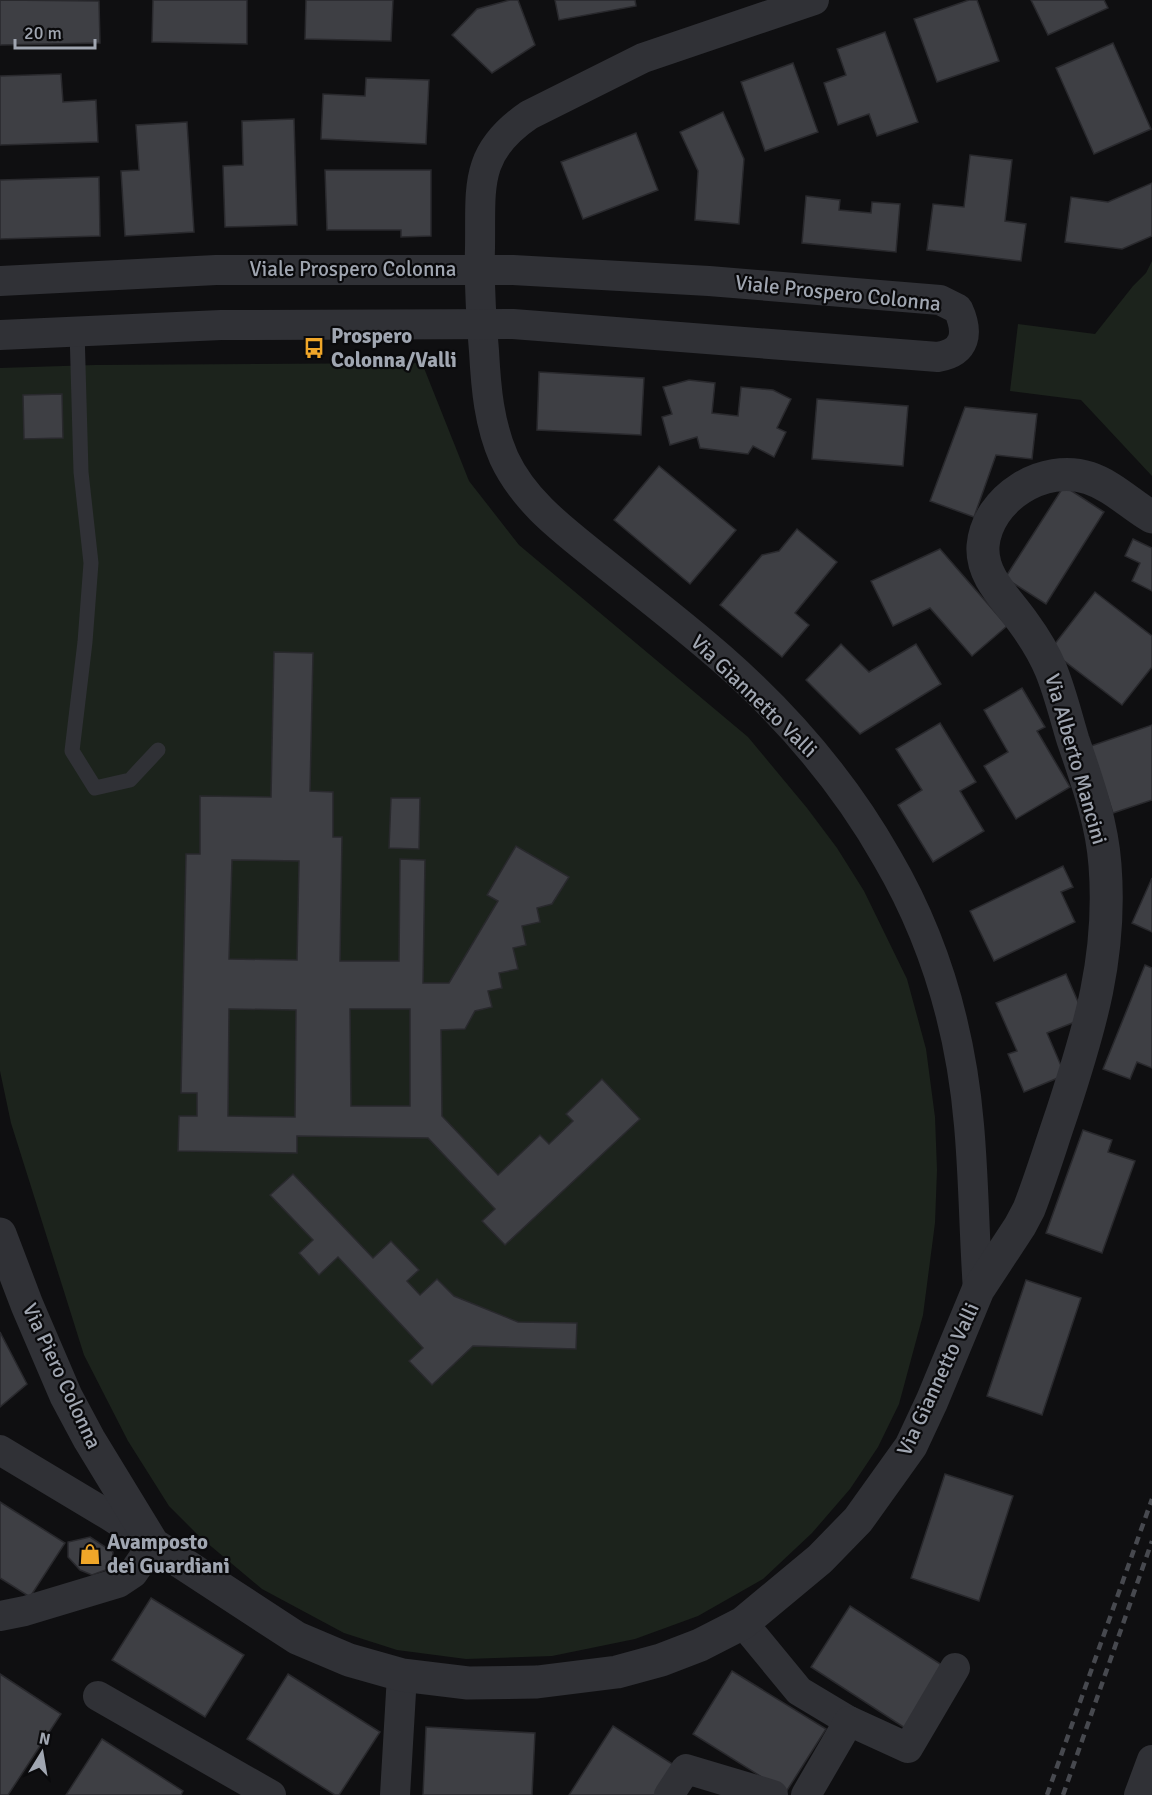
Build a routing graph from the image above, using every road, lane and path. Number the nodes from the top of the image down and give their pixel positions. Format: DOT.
graph roads {
  1 [pos="814,0"];
  2 [pos="479,270"];
  3 [pos="0,281"];
  4 [pos="481,324"];
  5 [pos="77,330"];
  6 [pos="0,334"];
  7 [pos="1152,517"];
  8 [pos="158,750"];
  9 [pos="0,1234"];
  10 [pos="978,1290"];
  11 [pos="0,1450"];
  12 [pos="153,1544"];
  13 [pos="0,1616"];
  14 [pos="743,1623"];
  15 [pos="955,1668"];
  16 [pos="402,1675"];
  17 [pos="98,1696"];
  18 [pos="849,1721"];
  19 [pos="1152,1760"];
  20 [pos="271,1795"];
  21 [pos="395,1795"];
  22 [pos="669,1795"];
  23 [pos="773,1795"];
  24 [pos="806,1795"];
  25 [pos="1139,1795"];
  1 -- 2 [label="street, Via Giannetto Valli"];
  2 -- 3 [label="street, Viale Prospero Colonna"];
  2 -- 4 [label="street, Via Giannetto Valli"];
  2 -- 4 [label="street, Viale Prospero Colonna"];
  4 -- 5 [label="street, Viale Prospero Colonna"];
  4 -- 10 [label="street, Via Giannetto Valli"];
  5 -- 6 [label="street, Viale Prospero Colonna"];
  5 -- 8 [label="lane"];
  7 -- 10 [label="street, Via Alberto Mancini"];
  9 -- 12 [label="street, Via Piero Colonna"];
  10 -- 14 [label="street, Via Giannetto Valli"];
  11 -- 12 [label="street, Via Giannetto Valli"];
  12 -- 13 [label="street"];
  12 -- 16 [label="street, Via Giannetto Valli"];
  14 -- 16 [label="street, Via Giannetto Valli"];
  14 -- 18 [label="street"];
  15 -- 18 [label="street"];
  16 -- 21 [label="street"];
  17 -- 20 [label="street"];
  18 -- 24 [label="street"];
  19 -- 25 [label="street"];
  22 -- 23 [label="street"];
}
